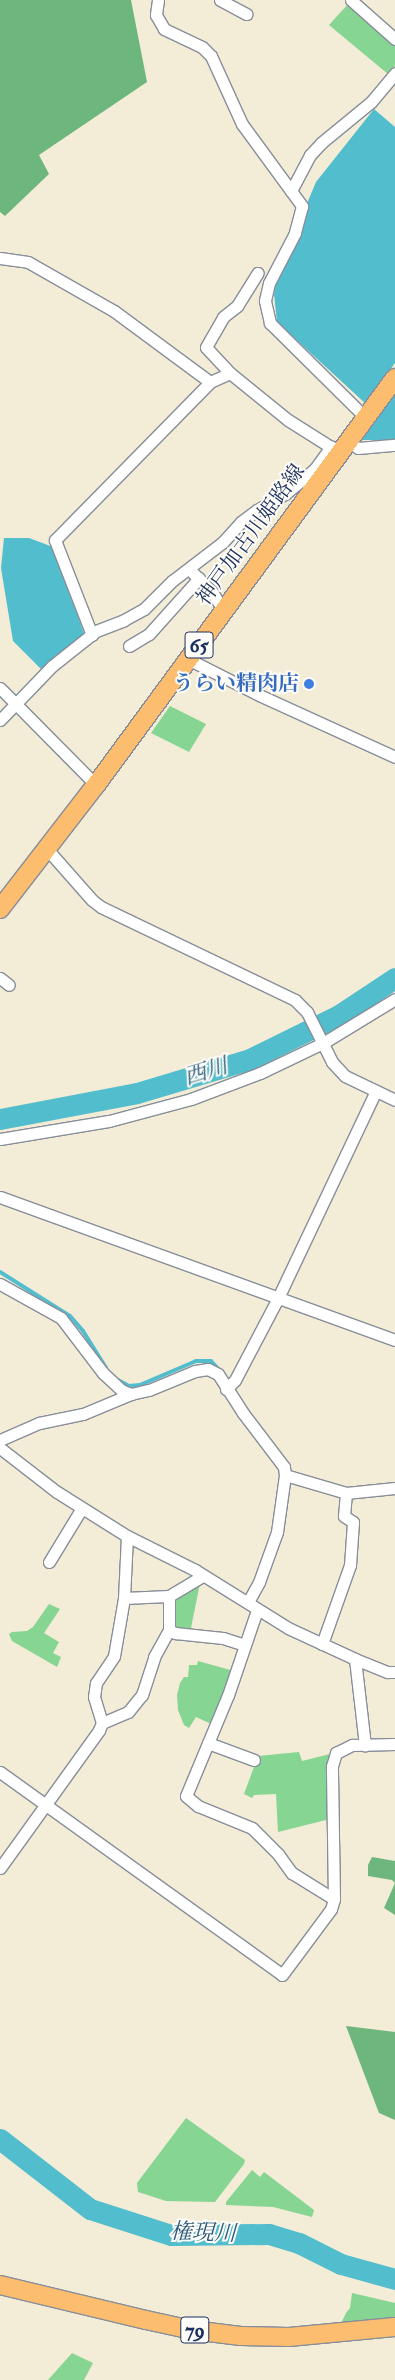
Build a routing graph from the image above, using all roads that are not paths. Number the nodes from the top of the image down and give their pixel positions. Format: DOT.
graph roads {
  1 [pos="158,0"];
  2 [pos="220,0"];
  3 [pos="351,0"];
  4 [pos="246,14"];
  5 [pos="395,39"];
  6 [pos="395,73"];
  7 [pos="290,191"];
  8 [pos="0,258"];
  9 [pos="258,274"];
  10 [pos="230,372"];
  11 [pos="395,378"];
  12 [pos="210,382"];
  13 [pos="366,418"];
  14 [pos="395,445"];
  15 [pos="339,447"];
  16 [pos="188,568"];
  17 [pos="199,578"];
  18 [pos="224,611"];
  19 [pos="92,635"];
  20 [pos="128,646"];
  21 [pos="188,659"];
  22 [pos="0,688"];
  23 [pos="16,704"];
  24 [pos="0,720"];
  25 [pos="395,757"];
  26 [pos="96,785"];
  27 [pos="47,849"];
  28 [pos="0,909"];
  29 [pos="395,999"];
  30 [pos="323,1043"];
  31 [pos="376,1091"];
  32 [pos="395,1100"];
  33 [pos="0,1139"];
  34 [pos="0,1197"];
  35 [pos="0,1284"];
  36 [pos="278,1298"];
  37 [pos="395,1340"];
  38 [pos="226,1389"];
  39 [pos="131,1394"];
  40 [pos="0,1440"];
  41 [pos="0,1448"];
  42 [pos="285,1476"];
  43 [pos="395,1488"];
  44 [pos="346,1493"];
  45 [pos="82,1508"];
  46 [pos="127,1536"];
  47 [pos="49,1562"];
  48 [pos="202,1576"];
  49 [pos="168,1596"];
  50 [pos="124,1598"];
  51 [pos="252,1606"];
  52 [pos="169,1630"];
  53 [pos="322,1644"];
  54 [pos="244,1645"];
  55 [pos="355,1659"];
  56 [pos="395,1672"];
  57 [pos="102,1723"];
  58 [pos="208,1743"];
  59 [pos="395,1744"];
  60 [pos="365,1745"];
  61 [pos="254,1760"];
  62 [pos="0,1772"];
  63 [pos="45,1805"];
  64 [pos="0,1868"];
  65 [pos="334,1899"];
  66 [pos="0,2285"];
  67 [pos="395,2327"];
  1 -- 7 [label="street"];
  2 -- 4 [label="street"];
  3 -- 5 [label="street"];
  6 -- 7 [label="street"];
  7 -- 13 [label="street"];
  8 -- 12 [label="street"];
  9 -- 10 [label="street"];
  10 -- 12 [label="street"];
  10 -- 15 [label="street"];
  11 -- 13 [label="main road, 神戸加古川姫路線 / 65"];
  12 -- 19 [label="street"];
  13 -- 15 [label="main road, 神戸加古川姫路線 / 65"];
  14 -- 15 [label="street"];
  15 -- 16 [label="street"];
  15 -- 18 [label="main road, 神戸加古川姫路線 / 65"];
  16 -- 17 [label="street"];
  16 -- 19 [label="street"];
  17 -- 18 [label="street"];
  17 -- 20 [label="street"];
  18 -- 21 [label="main road, 神戸加古川姫路線 / 65"];
  19 -- 23 [label="street"];
  21 -- 25 [label="street"];
  21 -- 26 [label="main road, 神戸加古川姫路線 / 65"];
  22 -- 23 [label="street"];
  23 -- 24 [label="street"];
  23 -- 26 [label="street"];
  26 -- 27 [label="main road, 神戸加古川姫路線 / 65"];
  27 -- 28 [label="main road, 神戸加古川姫路線 / 65"];
  27 -- 30 [label="street"];
  29 -- 30 [label="street"];
  30 -- 31 [label="street"];
  30 -- 33 [label="street"];
  31 -- 32 [label="street"];
  31 -- 36 [label="street"];
  34 -- 36 [label="street"];
  35 -- 39 [label="street"];
  36 -- 37 [label="street"];
  36 -- 38 [label="street"];
  38 -- 39 [label="street"];
  38 -- 42 [label="street"];
  39 -- 40 [label="street"];
  41 -- 45 [label="street"];
  42 -- 44 [label="street"];
  42 -- 51 [label="street"];
  43 -- 44 [label="street"];
  44 -- 53 [label="street"];
  45 -- 46 [label="street"];
  45 -- 47 [label="street"];
  46 -- 48 [label="street"];
  46 -- 50 [label="street"];
  48 -- 49 [label="street"];
  48 -- 51 [label="street"];
  49 -- 50 [label="street"];
  49 -- 52 [label="street"];
  50 -- 57 [label="street"];
  51 -- 53 [label="street"];
  51 -- 54 [label="street"];
  52 -- 54 [label="street"];
  52 -- 57 [label="street"];
  53 -- 55 [label="street"];
  54 -- 58 [label="street"];
  55 -- 56 [label="street"];
  55 -- 60 [label="street"];
  57 -- 63 [label="street"];
  58 -- 61 [label="street"];
  58 -- 65 [label="street"];
  59 -- 60 [label="street"];
  60 -- 65 [label="street"];
  62 -- 63 [label="street"];
  63 -- 64 [label="street"];
  63 -- 65 [label="street"];
  66 -- 67 [label="main road, 79"];
}
